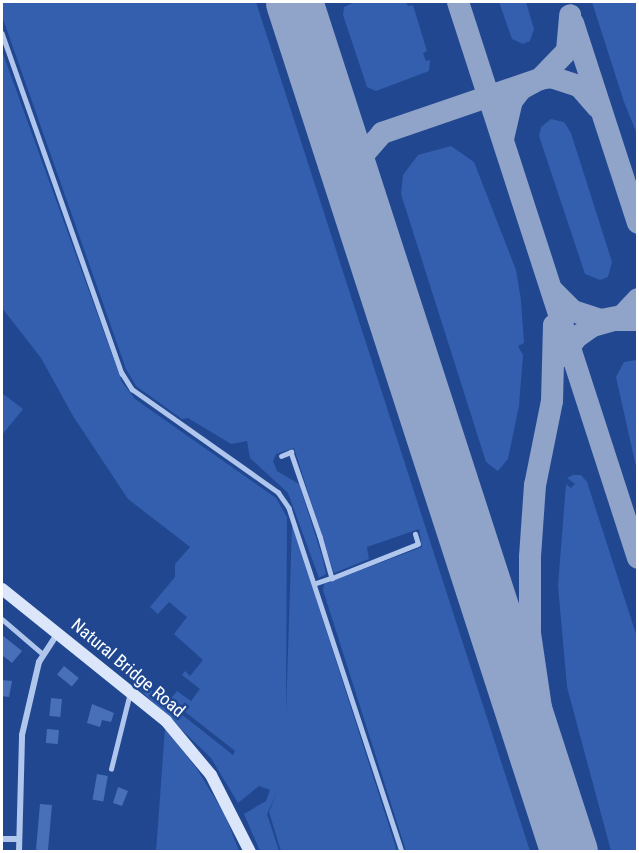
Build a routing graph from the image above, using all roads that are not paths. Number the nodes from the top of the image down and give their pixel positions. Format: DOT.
graph roads {
  1 [pos="2,33"];
  2 [pos="281,456"];
  3 [pos="415,534"];
  4 [pos="332,578"];
  5 [pos="315,584"];
  6 [pos="2,589"];
  7 [pos="2,619"];
  8 [pos="58,633"];
  9 [pos="44,654"];
  10 [pos="131,691"];
  11 [pos="111,769"];
  12 [pos="2,839"];
  13 [pos="18,839"];
  14 [pos="19,852"];
  15 [pos="250,852"];
  16 [pos="402,852"];
  1 -- 5 [label="lane"];
  2 -- 4 [label="lane"];
  3 -- 4 [label="lane"];
  4 -- 5 [label="lane"];
  5 -- 16 [label="lane"];
  6 -- 8 [label="main road, Natural Bridge Road"];
  7 -- 9 [label="lane"];
  8 -- 9 [label="street"];
  8 -- 10 [label="main road, Natural Bridge Road"];
  9 -- 13 [label="street"];
  10 -- 11 [label="lane"];
  10 -- 15 [label="main road, Natural Bridge Road"];
  12 -- 13 [label="street"];
  13 -- 14 [label="street"];
}
